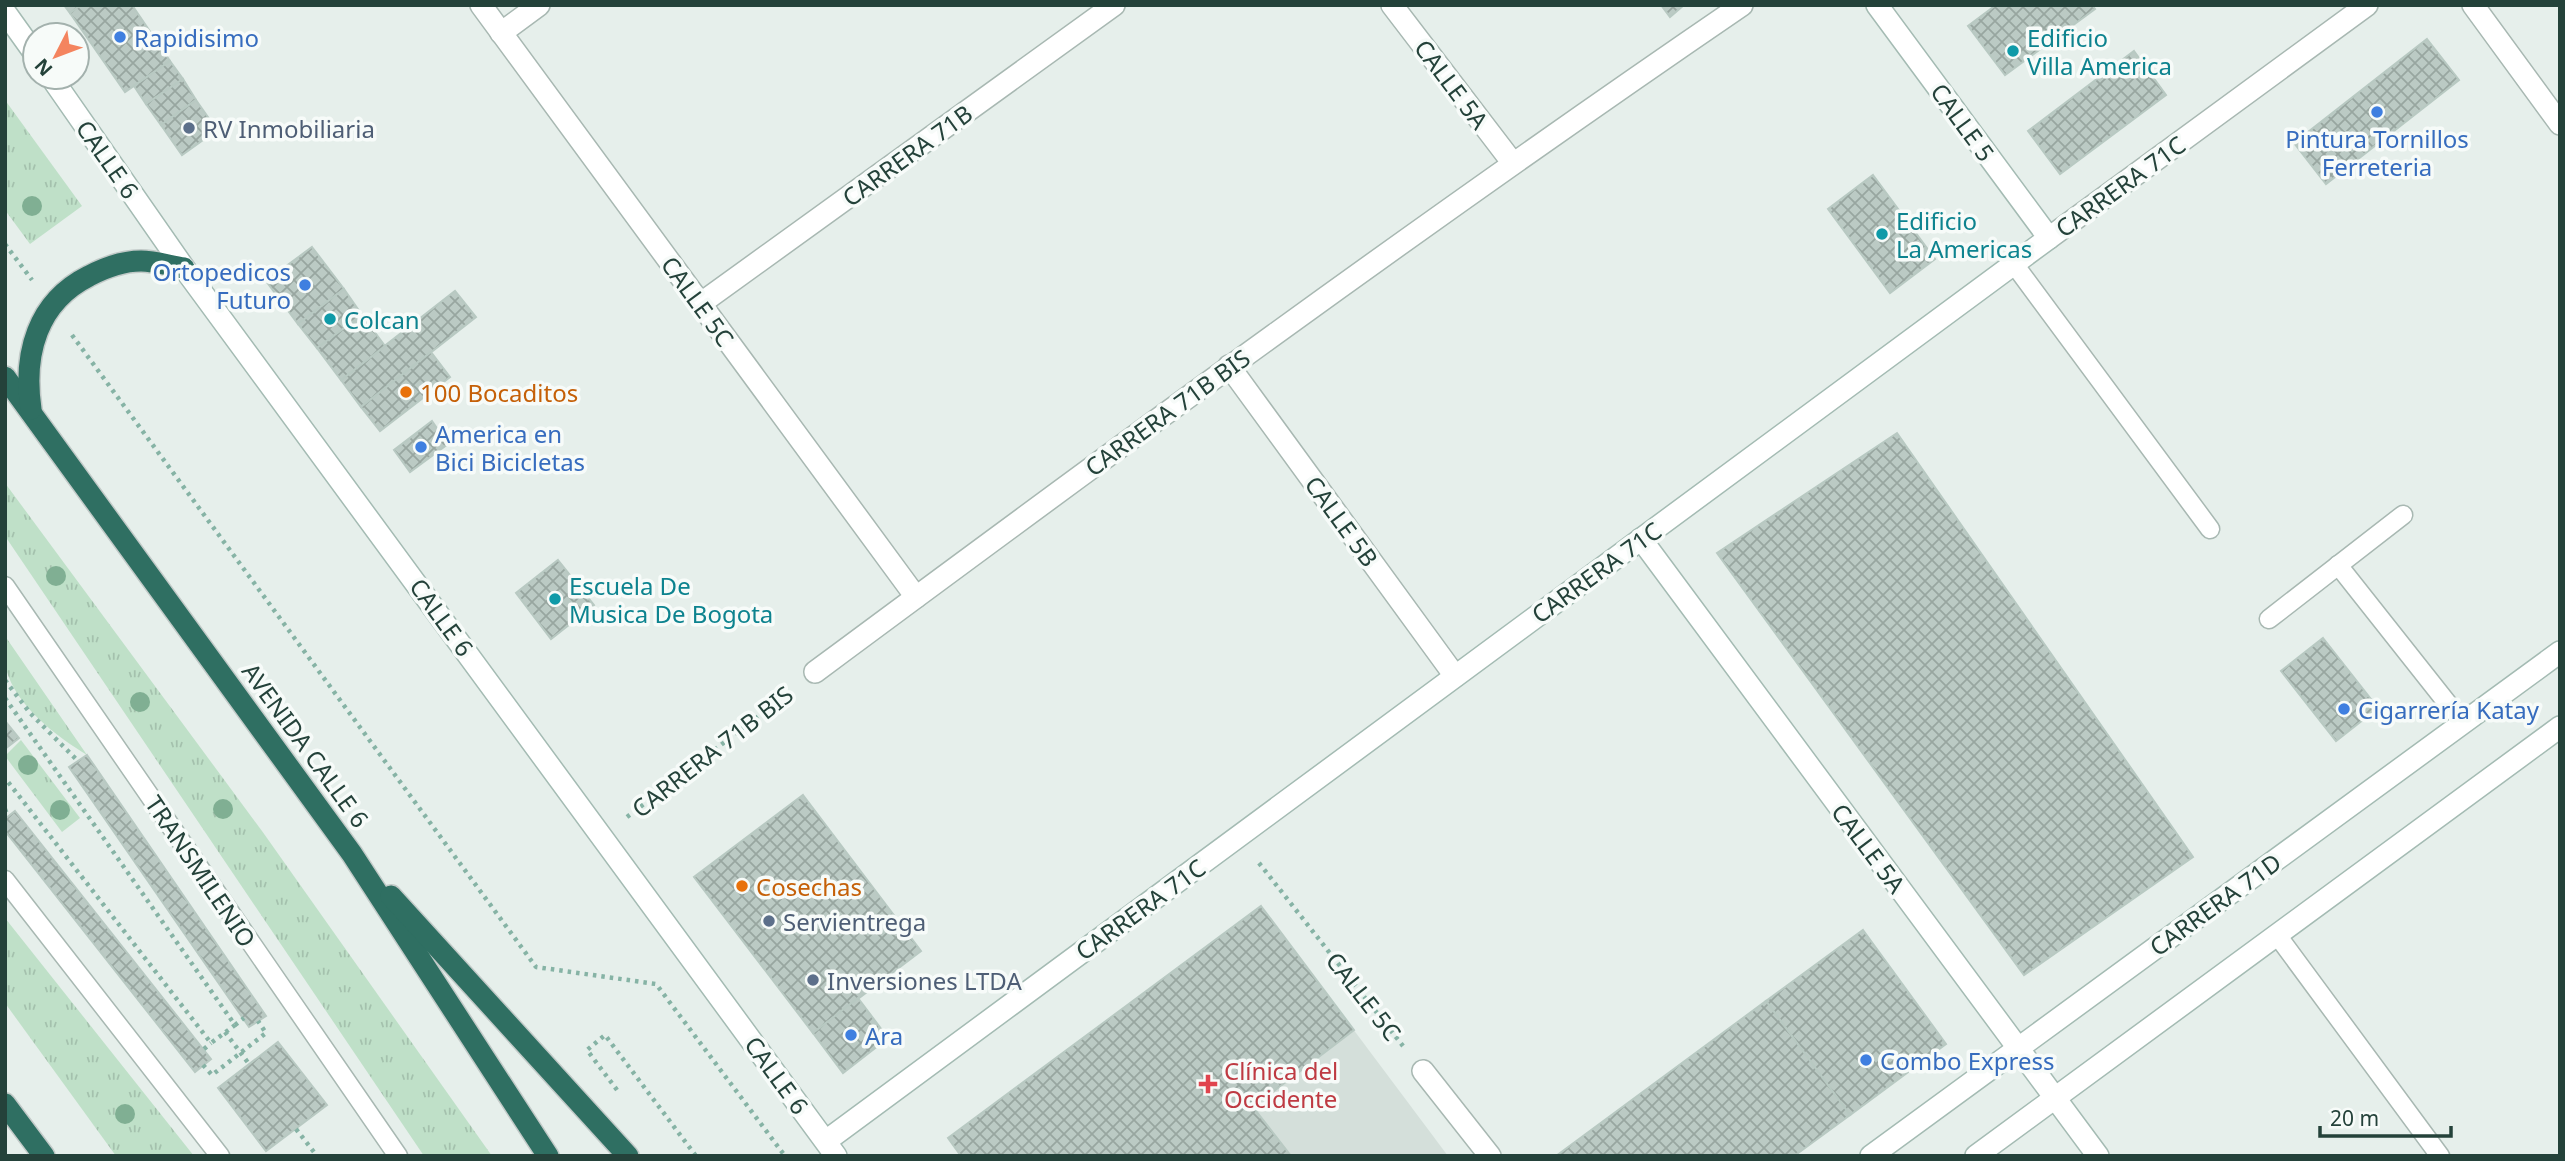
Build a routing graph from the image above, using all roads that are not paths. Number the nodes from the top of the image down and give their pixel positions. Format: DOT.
graph roads {
  1 [pos="481,5"];
  2 [pos="539,5"];
  3 [pos="1114,5"];
  4 [pos="1392,5"];
  5 [pos="1742,5"];
  6 [pos="1877,5"];
  7 [pos="2367,5"];
  8 [pos="2473,5"];
  9 [pos="5,12"];
  10 [pos="501,33"];
  11 [pos="21,34"];
  12 [pos="61,91"];
  13 [pos="2560,124"];
  14 [pos="1512,162"];
  15 [pos="2049,238"];
  16 [pos="2014,264"];
  17 [pos="184,268"];
  18 [pos="700,304"];
  19 [pos="1229,366"];
  20 [pos="5,377"];
  21 [pos="31,411"];
  22 [pos="2403,515"];
  23 [pos="2210,529"];
  24 [pos="1641,539"];
  25 [pos="2337,565"];
  26 [pos="5,586"];
  27 [pos="916,597"];
  28 [pos="2269,619"];
  29 [pos="2560,652"];
  30 [pos="815,672"];
  31 [pos="1455,676"];
  32 [pos="2463,723"];
  33 [pos="2560,727"];
  34 [pos="352,854"];
  35 [pos="5,880"];
  36 [pos="2277,935"];
  37 [pos="2018,1048"];
  38 [pos="1423,1071"];
  39 [pos="2055,1098"];
  40 [pos="5,1104"];
  41 [pos="831,1148"];
  42 [pos="44,1156"];
  43 [pos="220,1156"];
  44 [pos="398,1156"];
  45 [pos="548,1156"];
  46 [pos="628,1156"];
  47 [pos="1490,1156"];
  48 [pos="1871,1156"];
  49 [pos="1976,1156"];
  50 [pos="2098,1156"];
  51 [pos="2440,1156"];
  1 -- 10 [label="street, CALLE 5C"];
  2 -- 10 [label="street"];
  3 -- 18 [label="street, CARRERA 71B"];
  4 -- 14 [label="street, CALLE 5A"];
  5 -- 14 [label="street, CARRERA 71B BIS"];
  6 -- 15 [label="street, CALLE 5"];
  7 -- 15 [label="street, CARRERA 71C"];
  8 -- 13 [label="street"];
  9 -- 11 [label="street"];
  10 -- 18 [label="street, CALLE 5C"];
  12 -- 17 [label="street, CALLE 6"];
  14 -- 19 [label="street, CARRERA 71B BIS"];
  15 -- 16 [label="street, CARRERA 71C"];
  16 -- 23 [label="lane"];
  16 -- 24 [label="street, CARRERA 71C"];
  17 -- 21 [label="highway"];
  17 -- 41 [label="street, CALLE 6"];
  18 -- 27 [label="street, CALLE 5C"];
  19 -- 27 [label="street, CARRERA 71B BIS"];
  19 -- 31 [label="street, CALLE 5B"];
  20 -- 21 [label="highway, AVENIDA CALLE 6"];
  21 -- 34 [label="highway, AVENIDA CALLE 6"];
  22 -- 25 [label="lane"];
  24 -- 31 [label="street, CARRERA 71C"];
  24 -- 37 [label="street, CALLE 5A"];
  25 -- 28 [label="lane"];
  25 -- 32 [label="lane"];
  26 -- 44 [label="lane, TRANSMILENIO"];
  27 -- 30 [label="street, CARRERA 71B BIS"];
  29 -- 32 [label="street, CARRERA 71D"];
  31 -- 41 [label="street, CARRERA 71C"];
  32 -- 37 [label="street, CARRERA 71D"];
  33 -- 36 [label="street"];
  34 -- 45 [label="highway, AVENIDA CALLE 6"];
  34 -- 46 [label="highway"];
  35 -- 43 [label="lane"];
  36 -- 39 [label="street"];
  36 -- 51 [label="lane"];
  37 -- 39 [label="street, CALLE 5A"];
  37 -- 48 [label="street, CARRERA 71D"];
  38 -- 47 [label="street"];
  39 -- 49 [label="street"];
  39 -- 50 [label="street, CALLE 5A"];
  40 -- 42 [label="highway"];
}
